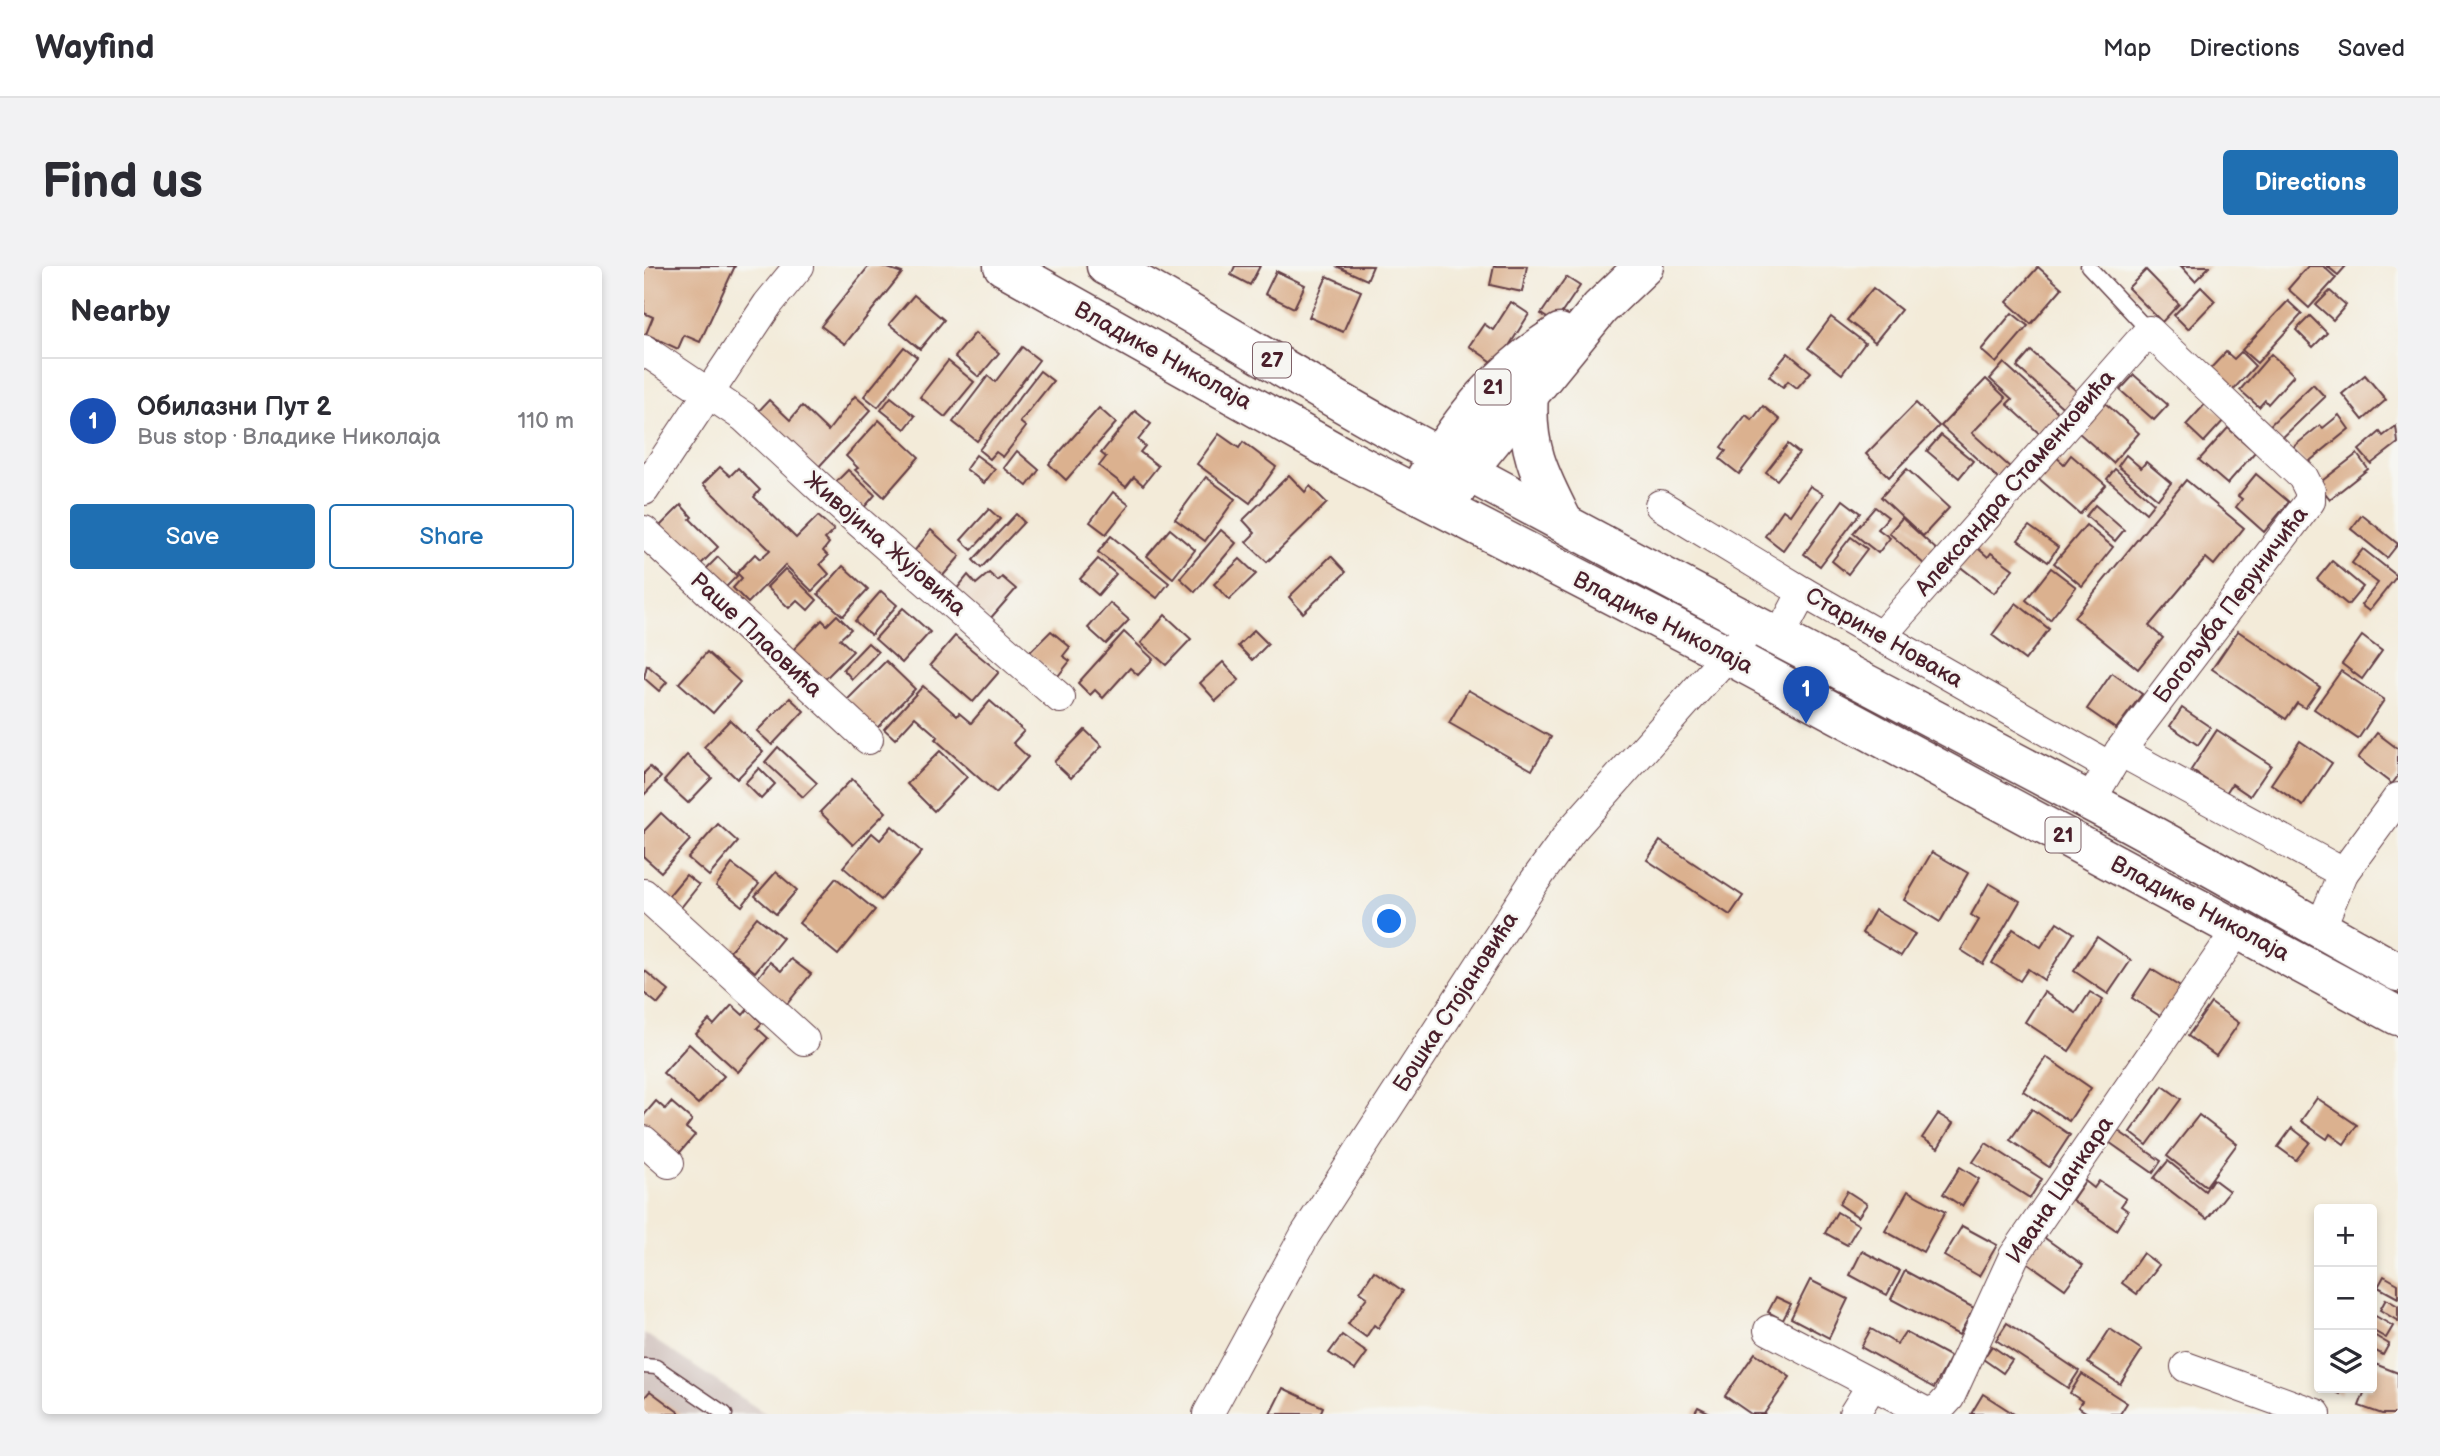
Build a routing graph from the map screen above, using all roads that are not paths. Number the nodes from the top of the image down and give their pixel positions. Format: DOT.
graph roads {
  1 [pos="782,266"];
  2 [pos="799,266"];
  3 [pos="1003,266"];
  4 [pos="1106,266"];
  5 [pos="1644,266"];
  6 [pos="2088,266"];
  7 [pos="768,304"];
  8 [pos="1600,308"];
  9 [pos="2149,331"];
  10 [pos="644,350"];
  11 [pos="709,391"];
  12 [pos="1529,394"];
  13 [pos="1453,463"];
  14 [pos="644,490"];
  15 [pos="1429,503"];
  16 [pos="1660,505"];
  17 [pos="1562,519"];
  18 [pos="644,531"];
  19 [pos="1803,592"];
  20 [pos="1766,632"];
  21 [pos="1881,636"];
  22 [pos="1728,655"];
  23 [pos="1060,698"];
  24 [pos="868,739"];
  25 [pos="2115,759"];
  26 [pos="2398,798"];
  27 [pos="2091,801"];
  28 [pos="2343,873"];
  29 [pos="644,894"];
  30 [pos="2238,929"];
  31 [pos="2320,929"];
  32 [pos="2398,972"];
  33 [pos="2398,1016"];
  34 [pos="804,1040"];
  35 [pos="644,1141"];
  36 [pos="669,1163"];
  37 [pos="1769,1330"];
  38 [pos="644,1366"];
  39 [pos="2186,1367"];
  40 [pos="1872,1385"];
  41 [pos="725,1414"];
  42 [pos="1208,1414"];
  43 [pos="1854,1414"];
  44 [pos="2316,1414"];
  1 -- 7 [label="street"];
  2 -- 7 [label="street"];
  3 -- 15 [label="main road, Владике Николаја / 27"];
  4 -- 13 [label="main road, Владике Николаја / 27"];
  5 -- 8 [label="main road, 21"];
  6 -- 9 [label="lane"];
  7 -- 11 [label="street"];
  8 -- 12 [label="main road, 21"];
  8 -- 13 [label="main road, 21"];
  9 -- 21 [label="street, Александра Стаменковића"];
  9 -- 25 [label="street, Богољуба Перуничића"];
  10 -- 11 [label="street, Живојина Жујовића"];
  11 -- 14 [label="street"];
  11 -- 23 [label="street, Живојина Жујовића"];
  12 -- 13 [label="main road, 21"];
  12 -- 17 [label="main road"];
  13 -- 15 [label="main road, 21"];
  13 -- 17 [label="main road, Владике Николаја / 21"];
  15 -- 22 [label="main road, Владике Николаја / 21"];
  16 -- 19 [label="street, Старине Новака"];
  17 -- 20 [label="main road, Владике Николаја / 21"];
  18 -- 24 [label="street, Раше Плаовића"];
  19 -- 20 [label="street, Бошка Стојановића"];
  19 -- 21 [label="street, Старине Новака"];
  20 -- 22 [label="street, Бошка Стојановића"];
  20 -- 27 [label="main road, Владике Николаја / 21"];
  21 -- 25 [label="street, Старине Новака"];
  22 -- 30 [label="main road, Владике Николаја / 21"];
  22 -- 42 [label="street, Бошка Стојановића"];
  25 -- 27 [label="street, Богољуба Перуничића"];
  25 -- 28 [label="street, Старине Новака"];
  26 -- 28 [label="street"];
  27 -- 31 [label="main road, Владике Николаја / 21"];
  28 -- 31 [label="street"];
  29 -- 34 [label="street"];
  30 -- 33 [label="main road, Владике Николаја / 21"];
  30 -- 40 [label="street, Ивана Цанкара"];
  31 -- 32 [label="main road, Владике Николаја / 21"];
  35 -- 36 [label="street"];
  37 -- 40 [label="street, Ивана Цанкара"];
  38 -- 41 [label="lane"];
  39 -- 44 [label="street"];
  40 -- 43 [label="street"];
}
